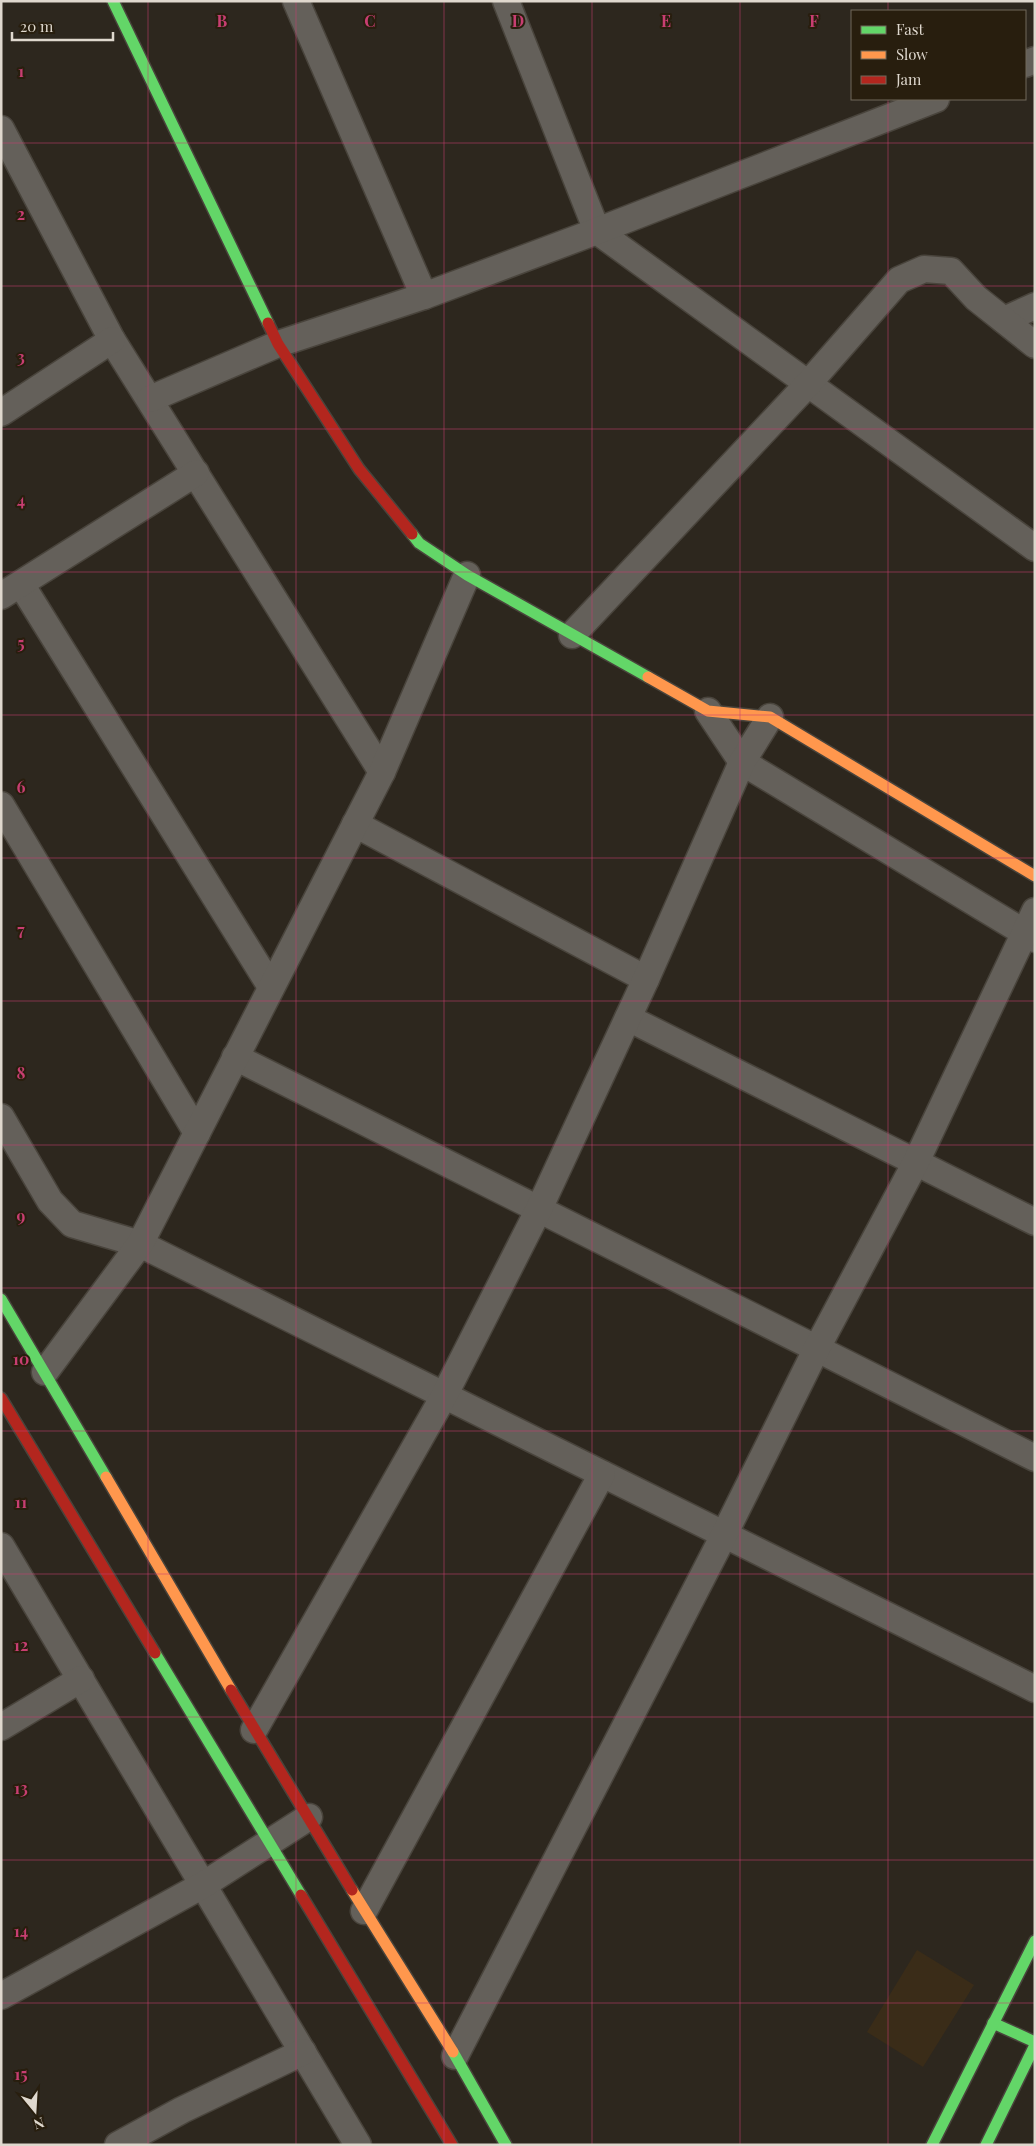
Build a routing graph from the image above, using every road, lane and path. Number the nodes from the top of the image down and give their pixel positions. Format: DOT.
graph roads {
  1 [pos="113,1"];
  2 [pos="296,1"];
  3 [pos="506,1"];
  4 [pos="933,100"];
  5 [pos="1,129"];
  6 [pos="597,231"];
  7 [pos="424,296"];
  8 [pos="1035,306"];
  9 [pos="1004,320"];
  10 [pos="112,340"];
  11 [pos="278,344"];
  12 [pos="1035,345"];
  13 [pos="808,384"];
  14 [pos="150,399"];
  15 [pos="1,413"];
  16 [pos="196,473"];
  17 [pos="1035,548"];
  18 [pos="467,575"];
  19 [pos="11,590"];
  20 [pos="572,635"];
  21 [pos="708,711"];
  22 [pos="770,717"];
  23 [pos="742,762"];
  24 [pos="382,772"];
  25 [pos="1,806"];
  26 [pos="355,824"];
  27 [pos="1035,876"];
  28 [pos="1031,928"];
  29 [pos="646,979"];
  30 [pos="271,987"];
  31 [pos="628,1018"];
  32 [pos="235,1057"];
  33 [pos="1,1117"];
  34 [pos="197,1133"];
  35 [pos="916,1162"];
  36 [pos="539,1210"];
  37 [pos="1035,1222"];
  38 [pos="140,1244"];
  39 [pos="1,1299"];
  40 [pos="817,1348"];
  41 [pos="45,1372"];
  42 [pos="444,1396"];
  43 [pos="1,1398"];
  44 [pos="1035,1458"];
  45 [pos="602,1474"];
  46 [pos="724,1535"];
  47 [pos="1,1546"];
  48 [pos="80,1679"];
  49 [pos="1035,1689"];
  50 [pos="1,1727"];
  51 [pos="254,1730"];
  52 [pos="309,1817"];
  53 [pos="270,1844"];
  54 [pos="203,1886"];
  55 [pos="364,1912"];
  56 [pos="1035,1941"];
  57 [pos="1,1996"];
  58 [pos="993,2023"];
  59 [pos="1035,2043"];
  60 [pos="302,2052"];
  61 [pos="456,2056"];
  62 [pos="118,2145"];
  63 [pos="358,2145"];
  64 [pos="452,2145"];
  65 [pos="506,2145"];
  66 [pos="932,2145"];
  67 [pos="986,2145"];
  1 -- 11 [label="main road"];
  2 -- 7 [label="street"];
  3 -- 6 [label="street"];
  4 -- 6 [label="street"];
  5 -- 10 [label="street"];
  6 -- 7 [label="street"];
  6 -- 13 [label="street"];
  7 -- 11 [label="street"];
  8 -- 9 [label="street"];
  9 -- 12 [label="street"];
  9 -- 13 [label="street"];
  10 -- 14 [label="street"];
  10 -- 15 [label="street"];
  11 -- 14 [label="street"];
  11 -- 18 [label="main road"];
  13 -- 17 [label="street"];
  13 -- 20 [label="street"];
  14 -- 16 [label="street"];
  16 -- 19 [label="street"];
  16 -- 24 [label="street"];
  18 -- 20 [label="main road"];
  18 -- 24 [label="street"];
  19 -- 30 [label="street"];
  20 -- 21 [label="main road"];
  21 -- 22 [label="main road"];
  21 -- 23 [label="street"];
  22 -- 23 [label="street"];
  22 -- 27 [label="main road"];
  23 -- 28 [label="street"];
  23 -- 29 [label="street"];
  24 -- 26 [label="street"];
  25 -- 34 [label="street"];
  26 -- 29 [label="street"];
  26 -- 30 [label="street"];
  28 -- 35 [label="street"];
  29 -- 31 [label="street"];
  30 -- 32 [label="street"];
  31 -- 35 [label="street"];
  31 -- 36 [label="street"];
  32 -- 34 [label="street"];
  32 -- 36 [label="street"];
  33 -- 38 [label="street"];
  34 -- 38 [label="street"];
  35 -- 37 [label="street"];
  35 -- 40 [label="street"];
  36 -- 40 [label="street"];
  36 -- 42 [label="street"];
  38 -- 41 [label="street"];
  38 -- 42 [label="street"];
  39 -- 41 [label="main road"];
  40 -- 44 [label="street"];
  40 -- 46 [label="street"];
  41 -- 51 [label="main road"];
  42 -- 45 [label="street"];
  42 -- 51 [label="street"];
  43 -- 53 [label="main road"];
  45 -- 46 [label="street"];
  45 -- 55 [label="street"];
  46 -- 49 [label="street"];
  46 -- 61 [label="street"];
  47 -- 48 [label="street"];
  48 -- 50 [label="street"];
  48 -- 54 [label="street"];
  51 -- 52 [label="main road"];
  52 -- 53 [label="street"];
  52 -- 55 [label="main road"];
  53 -- 54 [label="street"];
  53 -- 64 [label="main road"];
  54 -- 57 [label="street"];
  54 -- 60 [label="street"];
  55 -- 61 [label="main road"];
  56 -- 58 [label="main road"];
  58 -- 59 [label="main road"];
  58 -- 66 [label="main road"];
  59 -- 67 [label="main road"];
  60 -- 62 [label="street"];
  60 -- 63 [label="street"];
  61 -- 65 [label="main road"];
}
